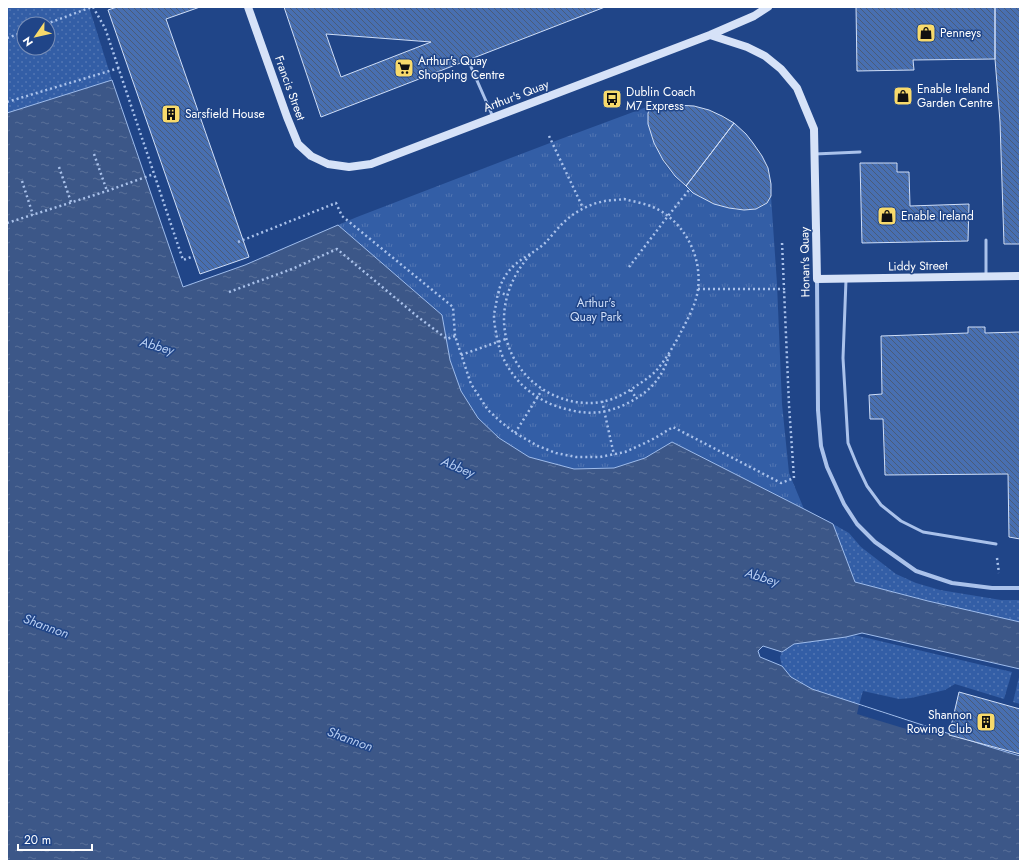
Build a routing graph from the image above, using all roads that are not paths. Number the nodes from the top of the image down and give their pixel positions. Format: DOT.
graph roads {
  1 [pos="248,7"];
  2 [pos="768,7"];
  3 [pos="710,35"];
  4 [pos="468,60"];
  5 [pos="493,118"];
  6 [pos="860,152"];
  7 [pos="816,154"];
  8 [pos="328,164"];
  9 [pos="986,240"];
  10 [pos="1020,276"];
  11 [pos="986,277"];
  12 [pos="817,279"];
  13 [pos="846,279"];
  14 [pos="996,544"];
  15 [pos="1020,588"];
  1 -- 8 [label="main road, Francis Street"];
  2 -- 3 [label="main road"];
  3 -- 5 [label="main road, Arthur's Quay"];
  3 -- 7 [label="main road, Honan's Quay"];
  4 -- 5 [label="lane"];
  5 -- 8 [label="main road, Arthur's Quay"];
  6 -- 7 [label="lane"];
  7 -- 12 [label="main road, Honan's Quay"];
  9 -- 11 [label="lane"];
  10 -- 11 [label="main road, Liddy Street"];
  11 -- 13 [label="main road, Liddy Street"];
  12 -- 13 [label="main road, Liddy Street"];
  12 -- 15 [label="street, Honan's Quay"];
  13 -- 14 [label="lane"];
}
